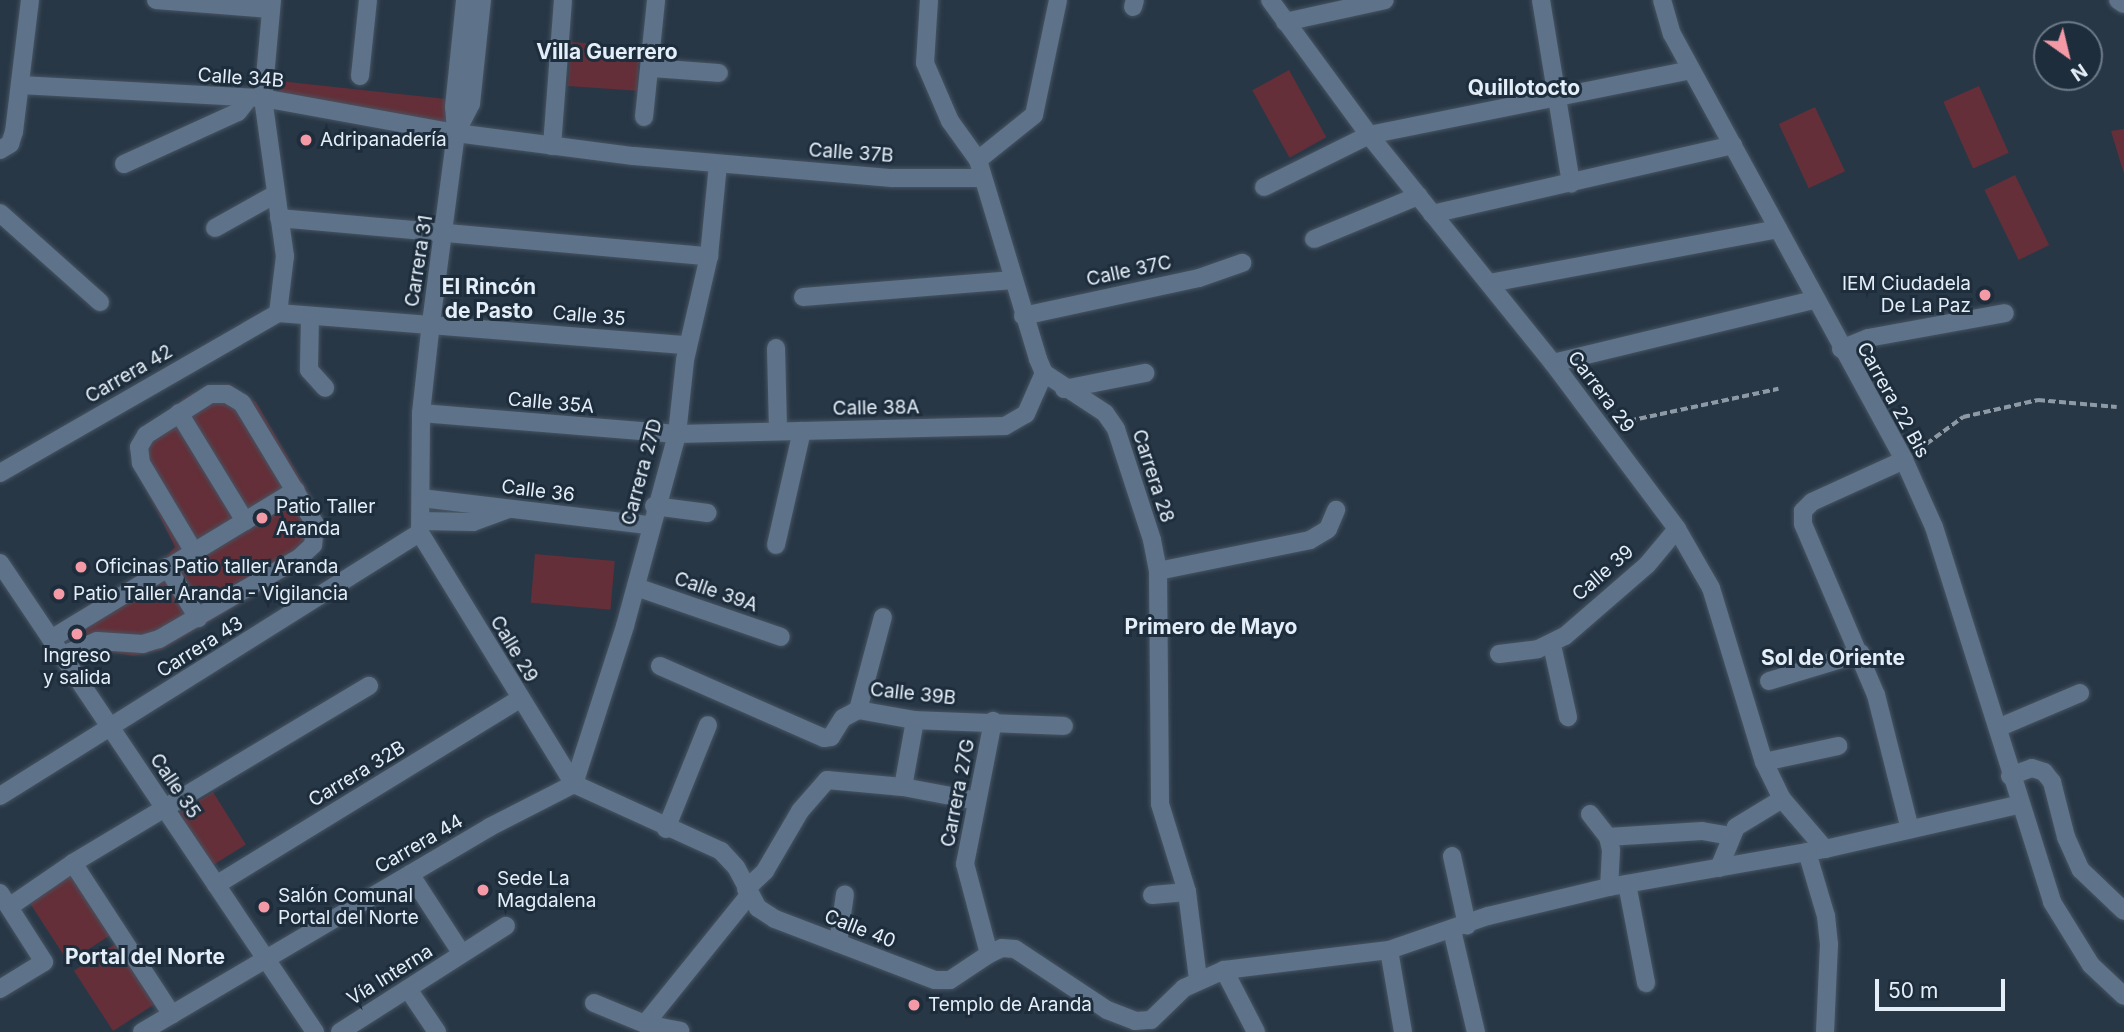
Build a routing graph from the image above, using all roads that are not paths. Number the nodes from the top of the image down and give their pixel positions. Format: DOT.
graph roads {
  1 [pos="30,0"];
  2 [pos="156,0"];
  3 [pos="369,0"];
  4 [pos="465,0"];
  5 [pos="482,0"];
  6 [pos="564,0"];
  7 [pos="656,0"];
  8 [pos="929,0"];
  9 [pos="1058,0"];
  10 [pos="1261,0"];
  11 [pos="1269,0"];
  12 [pos="1385,0"];
  13 [pos="1541,0"];
  14 [pos="1662,0"];
  15 [pos="2118,0"];
  16 [pos="272,4"];
  17 [pos="2124,4"];
  18 [pos="1285,22"];
  19 [pos="651,68"];
  20 [pos="1691,70"];
  21 [pos="719,73"];
  22 [pos="360,76"];
  23 [pos="20,85"];
  24 [pos="1555,97"];
  25 [pos="256,98"];
  26 [pos="644,117"];
  27 [pos="456,133"];
  28 [pos="1366,137"];
  29 [pos="1732,145"];
  30 [pos="552,146"];
  31 [pos="5,147"];
  32 [pos="124,164"];
  33 [pos="718,164"];
  34 [pos="979,169"];
  35 [pos="1571,184"];
  36 [pos="1264,187"];
  37 [pos="274,195"];
  38 [pos="1414,198"];
  39 [pos="0,213"];
  40 [pos="1432,214"];
  41 [pos="279,218"];
  42 [pos="215,228"];
  43 [pos="1778,229"];
  44 [pos="446,230"];
  45 [pos="1314,239"];
  46 [pos="709,256"];
  47 [pos="1242,262"];
  48 [pos="1013,280"];
  49 [pos="1490,283"];
  50 [pos="803,297"];
  51 [pos="1813,300"];
  52 [pos="100,302"];
  53 [pos="278,313"];
  54 [pos="2005,313"];
  55 [pos="310,316"];
  56 [pos="1023,316"];
  57 [pos="431,323"];
  58 [pos="687,345"];
  59 [pos="776,348"];
  60 [pos="1841,349"];
  61 [pos="1553,363"];
  62 [pos="1044,373"];
  63 [pos="1145,373"];
  64 [pos="325,388"];
  65 [pos="1064,389"];
  66 [pos="179,413"];
  67 [pos="421,413"];
  68 [pos="802,430"];
  69 [pos="778,432"];
  70 [pos="677,434"];
  71 [pos="1904,460"];
  72 [pos="0,472"];
  73 [pos="296,491"];
  74 [pos="421,498"];
  75 [pos="654,506"];
  76 [pos="508,509"];
  77 [pos="1336,510"];
  78 [pos="708,513"];
  79 [pos="245,521"];
  80 [pos="649,526"];
  81 [pos="420,527"];
  82 [pos="1674,533"];
  83 [pos="776,545"];
  84 [pos="194,552"];
  85 [pos="0,563"];
  86 [pos="167,567"];
  87 [pos="1158,571"];
  88 [pos="636,587"];
  89 [pos="883,617"];
  90 [pos="198,618"];
  91 [pos="781,637"];
  92 [pos="51,639"];
  93 [pos="1552,645"];
  94 [pos="1861,653"];
  95 [pos="1499,654"];
  96 [pos="62,655"];
  97 [pos="660,666"];
  98 [pos="1769,681"];
  99 [pos="369,686"];
  100 [pos="2080,693"];
  101 [pos="520,699"];
  102 [pos="858,710"];
  103 [pos="1567,717"];
  104 [pos="915,720"];
  105 [pos="993,721"];
  106 [pos="708,725"];
  107 [pos="1064,726"];
  108 [pos="110,727"];
  109 [pos="2000,727"];
  110 [pos="1838,746"];
  111 [pos="1764,762"];
  112 [pos="2010,776"];
  113 [pos="574,785"];
  114 [pos="903,787"];
  115 [pos="0,796"];
  116 [pos="1780,800"];
  117 [pos="977,802"];
  118 [pos="2021,804"];
  119 [pos="165,808"];
  120 [pos="1590,814"];
  121 [pos="666,829"];
  122 [pos="1910,829"];
  123 [pos="1730,836"];
  124 [pos="1608,837"];
  125 [pos="1816,851"];
  126 [pos="1452,856"];
  127 [pos="72,863"];
  128 [pos="1718,868"];
  129 [pos="410,874"];
  130 [pos="216,885"];
  131 [pos="1618,886"];
  132 [pos="748,892"];
  133 [pos="1187,892"];
  134 [pos="845,894"];
  135 [pos="1152,895"];
  136 [pos="5,900"];
  137 [pos="2124,911"];
  138 [pos="506,926"];
  139 [pos="1460,927"];
  140 [pos="838,943"];
  141 [pos="1389,950"];
  142 [pos="462,954"];
  143 [pos="989,954"];
  144 [pos="266,958"];
  145 [pos="1224,970"];
  146 [pos="1198,979"];
  147 [pos="1646,983"];
  148 [pos="0,989"];
  149 [pos="408,989"];
  150 [pos="2124,996"];
  151 [pos="594,1003"];
  152 [pos="172,1016"];
  153 [pos="645,1024"];
  154 [pos="680,1031"];
  155 [pos="142,1032"];
  156 [pos="315,1032"];
  157 [pos="340,1032"];
  158 [pos="437,1032"];
  159 [pos="1256,1032"];
  160 [pos="1403,1032"];
  161 [pos="1476,1032"];
  162 [pos="1825,1032"];
  1 -- 23 [label="street"];
  2 -- 16 [label="street"];
  3 -- 22 [label="street"];
  4 -- 27 [label="street"];
  5 -- 27 [label="street, Carrera 31"];
  6 -- 30 [label="street"];
  7 -- 19 [label="street"];
  8 -- 34 [label="street"];
  9 -- 34 [label="street"];
  10 -- 28 [label="street, Carrera 29"];
  11 -- 18 [label="street, Carrera 29"];
  12 -- 18 [label="street"];
  13 -- 24 [label="street"];
  14 -- 20 [label="street, Carrera 22 Bis"];
  15 -- 17 [label="street"];
  16 -- 25 [label="street"];
  18 -- 28 [label="street, Carrera 29"];
  19 -- 21 [label="street"];
  19 -- 26 [label="street"];
  20 -- 24 [label="street"];
  20 -- 29 [label="street, Carrera 22 Bis"];
  23 -- 25 [label="street, Calle 34B"];
  23 -- 31 [label="street"];
  24 -- 28 [label="street"];
  24 -- 35 [label="street"];
  25 -- 27 [label="street, Calle 34B"];
  25 -- 32 [label="street"];
  25 -- 37 [label="street"];
  27 -- 30 [label="street, Calle 34B"];
  27 -- 44 [label="street, Carrera 31"];
  28 -- 36 [label="street"];
  28 -- 38 [label="street, Carrera 29"];
  29 -- 35 [label="street"];
  29 -- 43 [label="street, Carrera 22 Bis"];
  30 -- 33 [label="street, Calle 37B"];
  33 -- 34 [label="street, Calle 37B"];
  33 -- 46 [label="street, Carrera 27D"];
  34 -- 48 [label="street"];
  35 -- 40 [label="street"];
  37 -- 41 [label="street"];
  37 -- 42 [label="street"];
  38 -- 40 [label="street, Carrera 29"];
  38 -- 45 [label="street"];
  38 -- 82 [label="street, Carrera 29"];
  39 -- 52 [label="street"];
  40 -- 49 [label="street, Carrera 29"];
  41 -- 44 [label="street"];
  41 -- 53 [label="street"];
  43 -- 49 [label="street"];
  43 -- 51 [label="street, Carrera 22 Bis"];
  44 -- 46 [label="street"];
  44 -- 57 [label="street, Carrera 31"];
  46 -- 58 [label="street, Carrera 27D"];
  47 -- 56 [label="street, Calle 37C"];
  48 -- 50 [label="street"];
  48 -- 56 [label="street"];
  49 -- 61 [label="street, Carrera 29"];
  51 -- 60 [label="street, Carrera 22 Bis"];
  51 -- 61 [label="street"];
  53 -- 55 [label="street, Calle 35"];
  53 -- 72 [label="street, Carrera 42"];
  54 -- 60 [label="street"];
  55 -- 57 [label="street, Calle 35"];
  55 -- 64 [label="street"];
  56 -- 62 [label="street"];
  57 -- 58 [label="street, Calle 35"];
  57 -- 67 [label="street, Carrera 31"];
  58 -- 70 [label="street, Carrera 27D"];
  59 -- 69 [label="street"];
  60 -- 71 [label="street, Carrera 22 Bis"];
  61 -- 82 [label="street, Carrera 29"];
  62 -- 65 [label="street, Carrera 28"];
  62 -- 68 [label="street, Calle 38A"];
  63 -- 65 [label="street"];
  65 -- 87 [label="street, Carrera 28"];
  66 -- 73 [label="street"];
  66 -- 79 [label="street"];
  66 -- 84 [label="street"];
  67 -- 70 [label="street, Calle 35A"];
  67 -- 74 [label="street, Carrera 31"];
  68 -- 69 [label="street, Calle 38A"];
  68 -- 83 [label="street"];
  69 -- 70 [label="street, Calle 38A"];
  70 -- 75 [label="street, Carrera 27D"];
  71 -- 94 [label="street"];
  71 -- 109 [label="street, Carrera 22 Bis"];
  73 -- 79 [label="street"];
  73 -- 90 [label="street"];
  74 -- 76 [label="street, Calle 36"];
  74 -- 81 [label="street, Carrera 31"];
  75 -- 78 [label="street"];
  75 -- 80 [label="street, Carrera 27D"];
  76 -- 80 [label="street, Calle 36"];
  76 -- 81 [label="street"];
  77 -- 87 [label="street"];
  79 -- 84 [label="street"];
  80 -- 88 [label="street, Carrera 27D"];
  81 -- 101 [label="street, Calle 29"];
  81 -- 108 [label="street, Carrera 43"];
  82 -- 93 [label="street, Calle 39"];
  82 -- 111 [label="street, Carrera 29"];
  82 -- 116 [label="street, Carrera 29"];
  84 -- 86 [label="street"];
  85 -- 92 [label="street, Calle 35"];
  86 -- 90 [label="street"];
  86 -- 92 [label="street"];
  87 -- 133 [label="street, Carrera 28"];
  88 -- 91 [label="street, Calle 39A"];
  88 -- 113 [label="street, Carrera 27D"];
  89 -- 102 [label="street"];
  90 -- 96 [label="street"];
  92 -- 96 [label="street, Calle 35"];
  93 -- 95 [label="street"];
  93 -- 103 [label="street"];
  94 -- 98 [label="street"];
  94 -- 122 [label="street"];
  96 -- 108 [label="street, Calle 35"];
  97 -- 102 [label="street, Calle 39B"];
  99 -- 119 [label="street"];
  100 -- 109 [label="street"];
  101 -- 113 [label="street, Calle 29"];
  101 -- 130 [label="street, Carrera 32B"];
  102 -- 104 [label="street, Calle 39B"];
  104 -- 105 [label="street, Calle 39B"];
  104 -- 114 [label="street"];
  105 -- 107 [label="street, Calle 39B"];
  105 -- 117 [label="street, Carrera 27G"];
  106 -- 121 [label="street"];
  108 -- 115 [label="street, Carrera 43"];
  108 -- 119 [label="street, Calle 35"];
  109 -- 112 [label="street, Carrera 22 Bis"];
  110 -- 111 [label="street"];
  111 -- 116 [label="street, Carrera 29"];
  112 -- 118 [label="street, Carrera 22 Bis"];
  112 -- 137 [label="street"];
  113 -- 121 [label="street, Calle 40"];
  113 -- 129 [label="street, Carrera 44"];
  114 -- 117 [label="street"];
  114 -- 132 [label="street"];
  116 -- 123 [label="street"];
  116 -- 125 [label="street, Carrera 29"];
  117 -- 143 [label="street, Carrera 27G"];
  118 -- 122 [label="street"];
  118 -- 150 [label="street, Carrera 22 Bis"];
  119 -- 127 [label="street"];
  119 -- 130 [label="street, Calle 35"];
  120 -- 124 [label="street"];
  121 -- 132 [label="street, Calle 40"];
  122 -- 125 [label="street"];
  123 -- 124 [label="street"];
  123 -- 128 [label="street"];
  124 -- 131 [label="street"];
  125 -- 128 [label="street"];
  125 -- 162 [label="street"];
  126 -- 139 [label="street"];
  127 -- 136 [label="street"];
  127 -- 152 [label="street"];
  128 -- 131 [label="street"];
  129 -- 142 [label="street, Vía Interna"];
  129 -- 144 [label="street, Carrera 44"];
  130 -- 144 [label="street, Calle 35"];
  131 -- 139 [label="street"];
  131 -- 147 [label="street"];
  132 -- 140 [label="street, Calle 40"];
  132 -- 153 [label="street"];
  133 -- 135 [label="street"];
  133 -- 146 [label="street, Carrera 28"];
  134 -- 140 [label="street"];
  136 -- 148 [label="street"];
  138 -- 142 [label="street, Vía Interna"];
  139 -- 141 [label="street"];
  139 -- 161 [label="street"];
  140 -- 143 [label="street, Calle 40"];
  141 -- 145 [label="street"];
  141 -- 160 [label="street"];
  142 -- 149 [label="street, Vía Interna"];
  143 -- 146 [label="street"];
  144 -- 152 [label="street, Carrera 44"];
  144 -- 156 [label="street, Calle 35"];
  145 -- 146 [label="street"];
  145 -- 159 [label="street"];
  149 -- 157 [label="street, Vía Interna"];
  149 -- 158 [label="street"];
  151 -- 153 [label="street"];
  152 -- 155 [label="street, Carrera 44"];
  153 -- 154 [label="street"];
}
